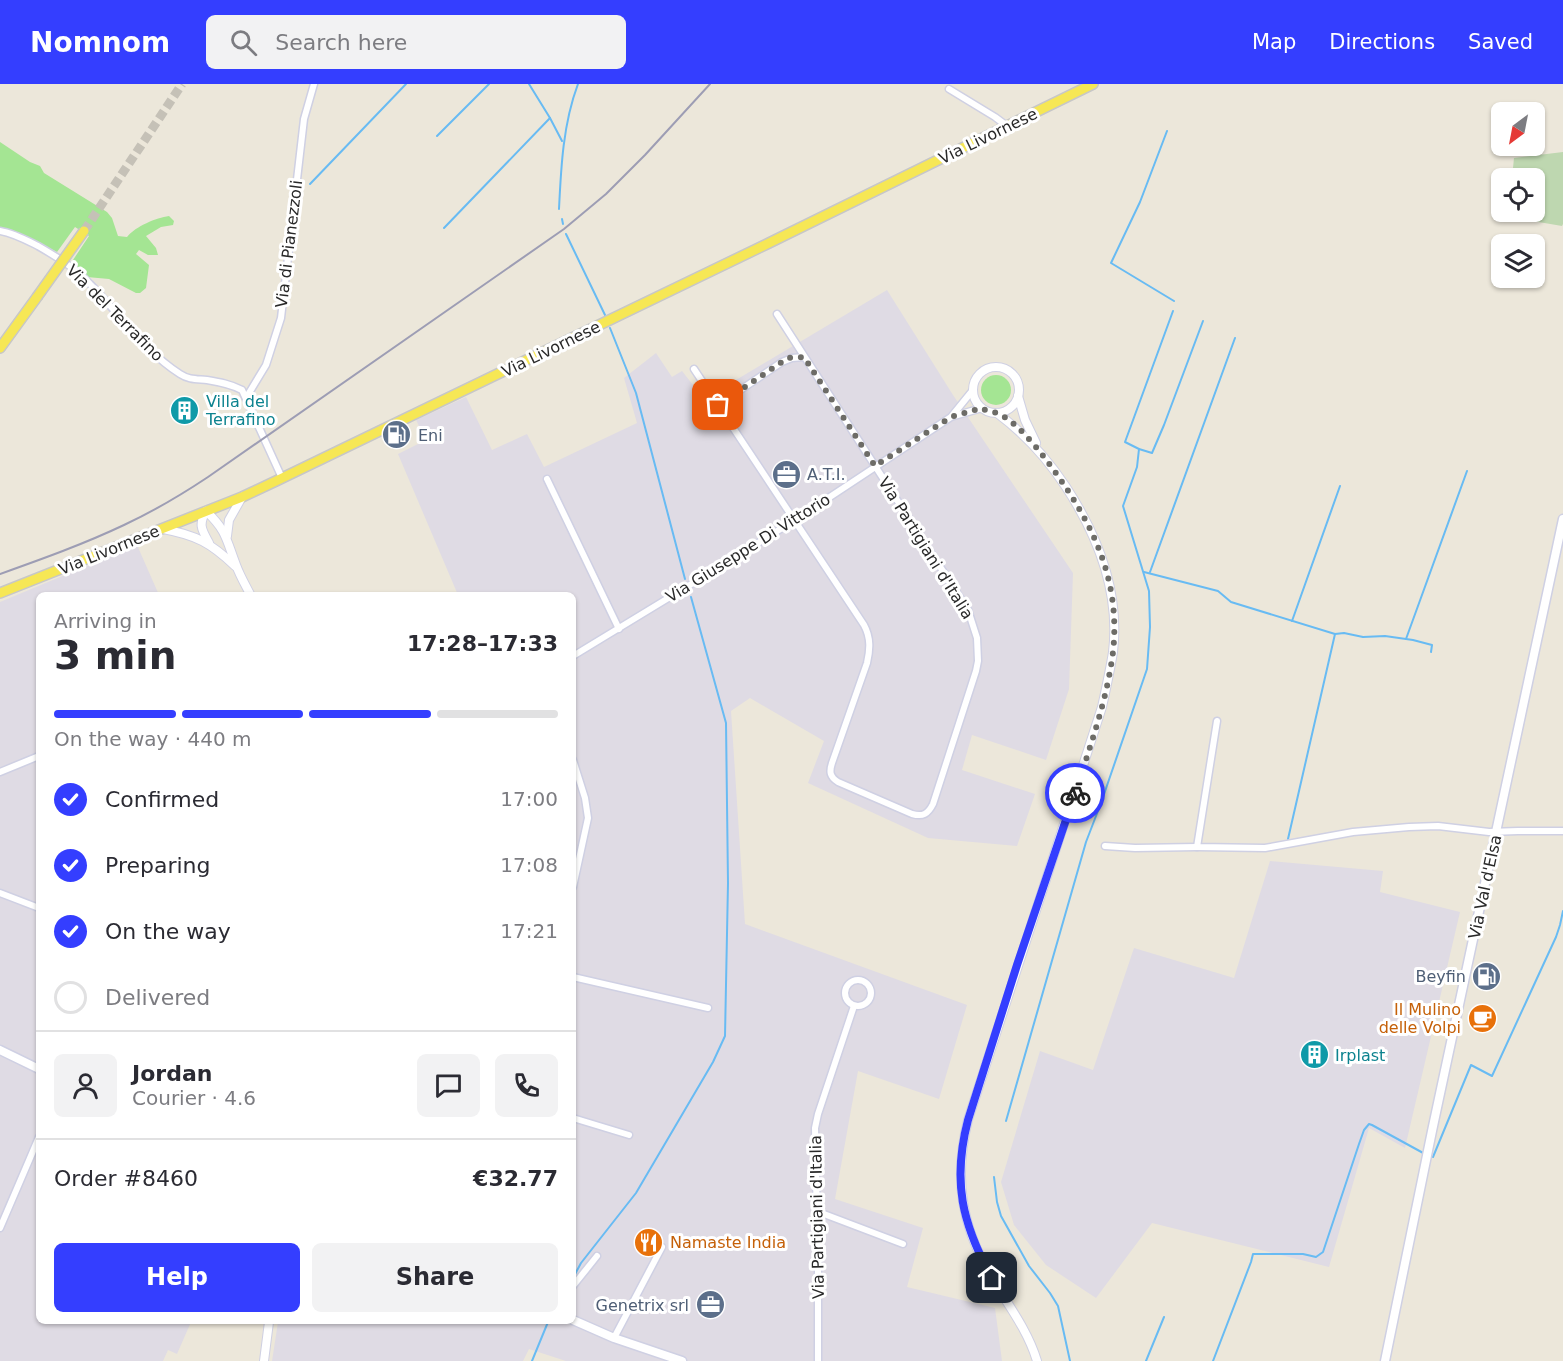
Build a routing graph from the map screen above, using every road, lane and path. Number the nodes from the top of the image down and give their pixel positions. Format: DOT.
graph roads {
  1 [pos="314,84"];
  2 [pos="1093,84"];
  3 [pos="949,88"];
  4 [pos="1007,126"];
  5 [pos="0,231"];
  6 [pos="84,231"];
  7 [pos="777,314"];
  8 [pos="0,348"];
  9 [pos="804,357"];
  10 [pos="694,369"];
  11 [pos="973,390"];
  12 [pos="1018,396"];
  13 [pos="246,398"];
  14 [pos="718,405"];
  15 [pos="982,408"];
  16 [pos="997,413"];
  17 [pos="951,417"];
  18 [pos="1039,450"];
  19 [pos="875,466"];
  20 [pos="282,478"];
  21 [pos="547,479"];
  22 [pos="242,496"];
  23 [pos="206,511"];
  24 [pos="1563,519"];
  25 [pos="795,520"];
  26 [pos="162,529"];
  27 [pos="227,536"];
  28 [pos="209,543"];
  29 [pos="236,567"];
  30 [pos="249,592"];
  31 [pos="0,594"];
  32 [pos="619,629"];
  33 [pos="576,654"];
  34 [pos="1217,721"];
  35 [pos="36,757"];
  36 [pos="576,770"];
  37 [pos="0,772"];
  38 [pos="1563,831"];
  39 [pos="1496,832"];
  40 [pos="1106,846"];
  41 [pos="1197,847"];
  42 [pos="576,873"];
  43 [pos="0,893"];
  44 [pos="36,907"];
  45 [pos="576,978"];
  46 [pos="854,1006"];
  47 [pos="708,1008"];
  48 [pos="0,1050"];
  49 [pos="36,1068"];
  50 [pos="576,1119"];
  51 [pos="629,1135"];
  52 [pos="36,1144"];
  53 [pos="816,1211"];
  54 [pos="0,1228"];
  55 [pos="903,1244"];
  56 [pos="662,1247"];
  57 [pos="597,1256"];
  58 [pos="576,1282"];
  59 [pos="576,1321"];
  60 [pos="269,1324"];
  61 [pos="614,1338"];
  62 [pos="264,1361"];
  63 [pos="682,1361"];
  64 [pos="818,1361"];
  65 [pos="1037,1361"];
  66 [pos="1385,1361"];
  1 -- 13 [label="street, Via di Pianezzoli"];
  2 -- 4 [label="main road, Via Livornese"];
  3 -- 4 [label="street"];
  4 -- 20 [label="main road, Via Livornese"];
  5 -- 13 [label="street, Via del Terrafino"];
  6 -- 8 [label="main road, bridge"];
  7 -- 9 [label="street, Via Partigiani d'Italia"];
  9 -- 14 [label="street"];
  9 -- 19 [label="street, Via Partigiani d'Italia"];
  10 -- 14 [label="street"];
  11 -- 12 [label="street"];
  11 -- 15 [label="street"];
  11 -- 17 [label="street, Via Giuseppe Di Vittorio"];
  12 -- 16 [label="street"];
  12 -- 18 [label="street"];
  13 -- 20 [label="street"];
  14 -- 25 [label="street"];
  15 -- 16 [label="street"];
  15 -- 17 [label="street, Via Giuseppe Di Vittorio"];
  16 -- 18 [label="street"];
  17 -- 19 [label="street, Via Giuseppe Di Vittorio"];
  18 -- 65 [label="street"];
  19 -- 25 [label="street, Via Giuseppe Di Vittorio"];
  19 -- 25 [label="street, Via Partigiani d'Italia"];
  20 -- 22 [label="main road, Via Livornese"];
  21 -- 32 [label="street"];
  22 -- 23 [label="main road, Via Livornese"];
  22 -- 27 [label="street"];
  23 -- 26 [label="main road, Via Livornese"];
  23 -- 27 [label="street"];
  23 -- 28 [label="street"];
  24 -- 39 [label="main road, Via Val d'Elsa"];
  25 -- 32 [label="street, Via Giuseppe Di Vittorio"];
  26 -- 28 [label="street"];
  26 -- 31 [label="main road, Via Livornese"];
  27 -- 29 [label="street"];
  28 -- 29 [label="street"];
  29 -- 30 [label="street"];
  32 -- 33 [label="street, Via Giuseppe Di Vittorio"];
  34 -- 41 [label="street"];
  35 -- 37 [label="street"];
  36 -- 42 [label="street"];
  38 -- 39 [label="street"];
  39 -- 41 [label="street"];
  39 -- 66 [label="main road, Via Val d'Elsa"];
  40 -- 41 [label="street"];
  43 -- 44 [label="street"];
  45 -- 47 [label="street"];
  46 -- 46 [label="street"];
  46 -- 53 [label="street, Via Partigiani d'Italia"];
  48 -- 49 [label="main road"];
  50 -- 51 [label="street"];
  52 -- 54 [label="street"];
  53 -- 55 [label="street"];
  53 -- 64 [label="street, Via Partigiani d'Italia"];
  56 -- 61 [label="street"];
  57 -- 58 [label="street"];
  59 -- 61 [label="main road"];
  60 -- 62 [label="street"];
  61 -- 63 [label="main road"];
}
